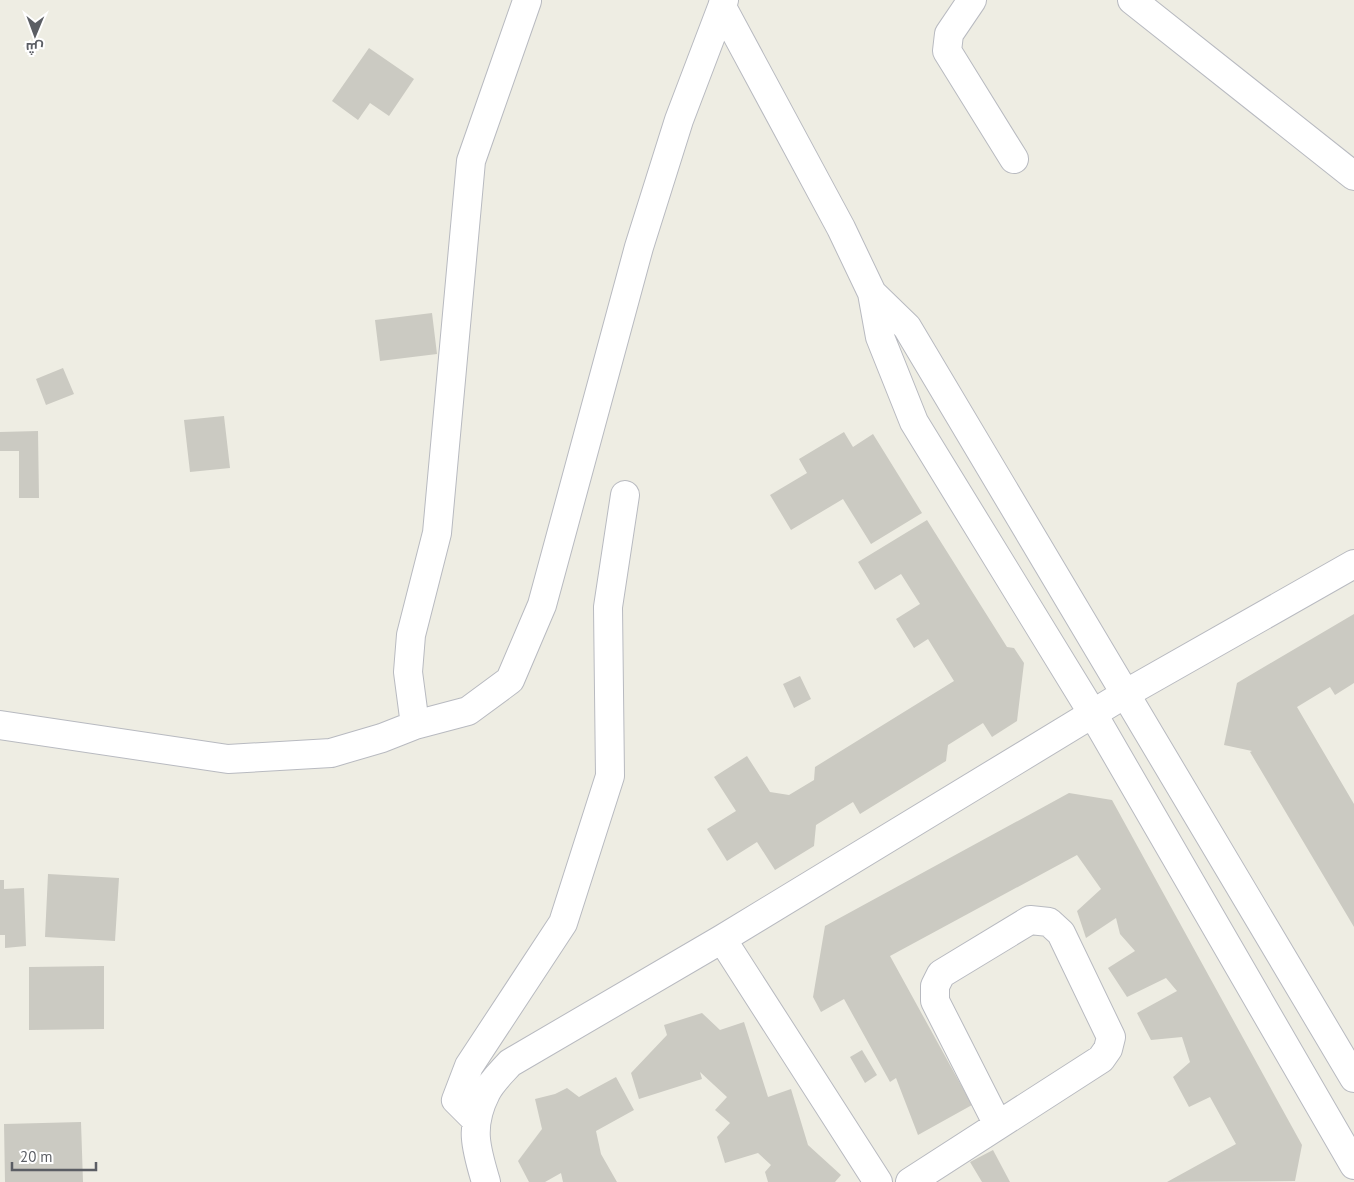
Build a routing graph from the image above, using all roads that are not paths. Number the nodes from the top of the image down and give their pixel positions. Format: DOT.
graph roads {
  1 [pos="972,0"];
  2 [pos="1132,0"];
  3 [pos="527,2"];
  4 [pos="723,3"];
  5 [pos="1014,159"];
  6 [pos="1354,176"];
  7 [pos="872,293"];
  8 [pos="625,495"];
  9 [pos="1354,564"];
  10 [pos="1125,694"];
  11 [pos="1093,714"];
  12 [pos="0,725"];
  13 [pos="415,726"];
  14 [pos="722,939"];
  15 [pos="1354,1078"];
  16 [pos="475,1118"];
  17 [pos="998,1125"];
  18 [pos="1354,1165"];
  19 [pos="486,1182"];
  20 [pos="878,1182"];
  21 [pos="910,1182"];
  1 -- 5 [label="street"];
  2 -- 6 [label="street"];
  3 -- 13 [label="street"];
  4 -- 7 [label="street"];
  4 -- 13 [label="street"];
  7 -- 10 [label="street"];
  7 -- 11 [label="street"];
  8 -- 16 [label="street"];
  9 -- 10 [label="street"];
  10 -- 11 [label="street"];
  10 -- 15 [label="street"];
  11 -- 14 [label="street"];
  11 -- 18 [label="street"];
  12 -- 13 [label="street"];
  14 -- 16 [label="street"];
  14 -- 20 [label="street"];
  16 -- 19 [label="street"];
  17 -- 17 [label="street"];
  17 -- 21 [label="street"];
}
